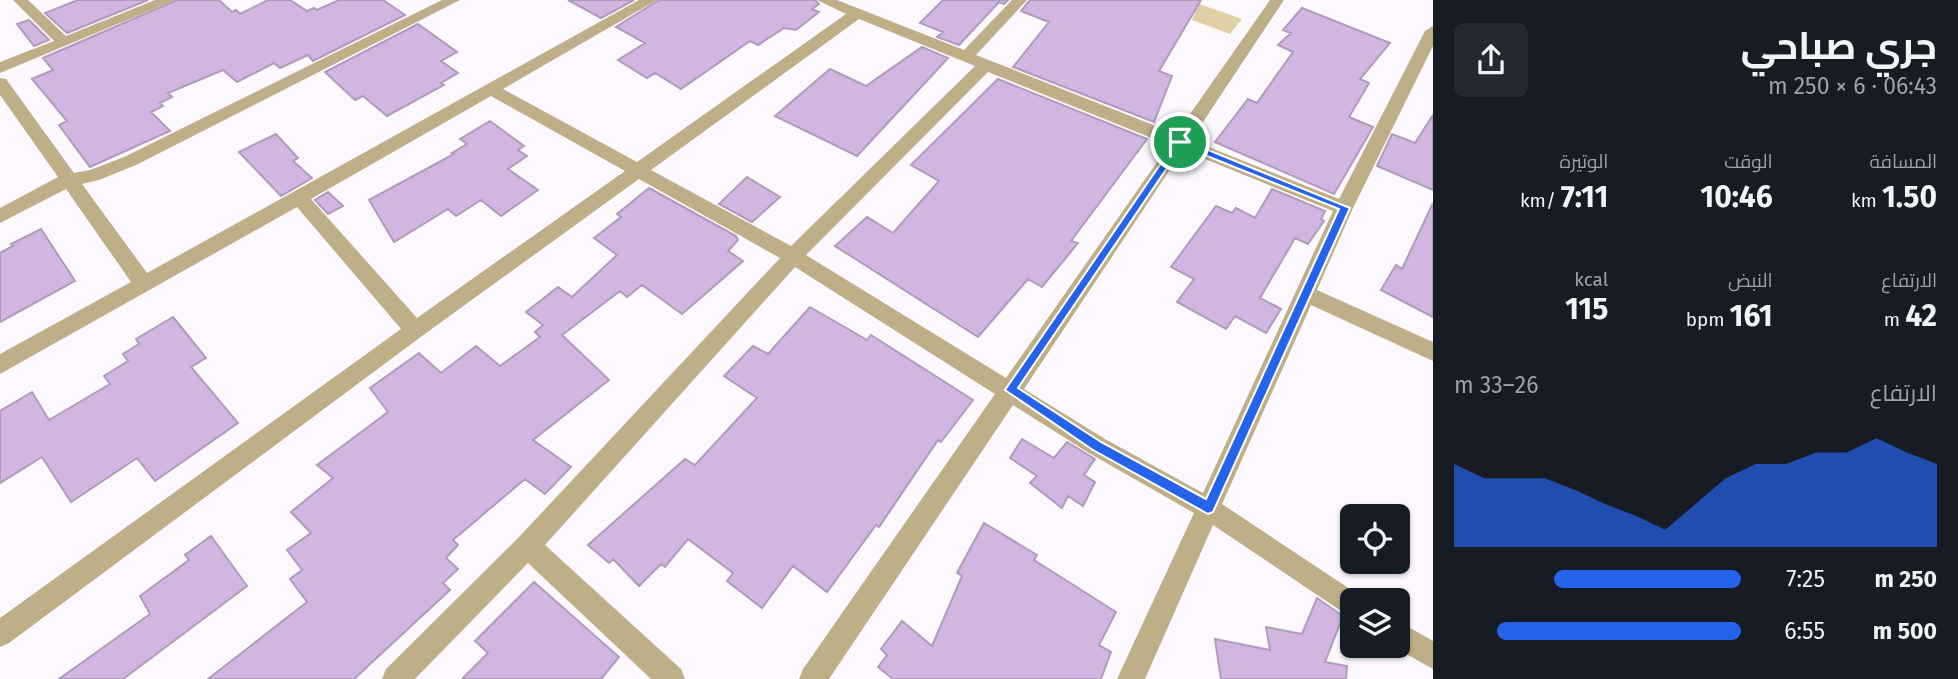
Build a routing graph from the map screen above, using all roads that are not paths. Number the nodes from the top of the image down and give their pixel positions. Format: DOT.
graph roads {
  1 [pos="20,0"];
  2 [pos="169,0"];
  3 [pos="453,0"];
  4 [pos="650,0"];
  5 [pos="1020,0"];
  6 [pos="1277,0"];
  7 [pos="830,1"];
  8 [pos="858,13"];
  9 [pos="1433,31"];
  10 [pos="64,42"];
  11 [pos="977,60"];
  12 [pos="0,68"];
  13 [pos="0,83"];
  14 [pos="492,90"];
  15 [pos="1180,142"];
  16 [pos="640,171"];
  17 [pos="68,180"];
  18 [pos="299,197"];
  19 [pos="1345,208"];
  20 [pos="0,216"];
  21 [pos="793,256"];
  22 [pos="143,283"];
  23 [pos="1305,293"];
  24 [pos="415,330"];
  25 [pos="1433,352"];
  26 [pos="0,365"];
  27 [pos="1011,390"];
  28 [pos="1208,508"];
  29 [pos="528,546"];
  30 [pos="1340,597"];
  31 [pos="0,634"];
  32 [pos="1410,642"];
  33 [pos="1433,656"];
  34 [pos="396,679"];
  35 [pos="671,679"];
  36 [pos="813,679"];
  37 [pos="1131,679"];
  1 -- 10 [label="street"];
  2 -- 10 [label="street"];
  3 -- 17 [label="street"];
  4 -- 14 [label="street"];
  5 -- 11 [label="street"];
  6 -- 15 [label="street"];
  7 -- 8 [label="street"];
  8 -- 11 [label="street"];
  8 -- 16 [label="street"];
  9 -- 19 [label="street"];
  10 -- 12 [label="street"];
  11 -- 15 [label="street"];
  11 -- 21 [label="street"];
  13 -- 17 [label="street"];
  14 -- 16 [label="street"];
  14 -- 18 [label="street"];
  15 -- 19 [label="street"];
  15 -- 27 [label="street"];
  16 -- 21 [label="street"];
  16 -- 24 [label="street"];
  17 -- 20 [label="street"];
  17 -- 22 [label="street"];
  18 -- 22 [label="street"];
  18 -- 24 [label="street"];
  19 -- 23 [label="street"];
  21 -- 27 [label="street"];
  21 -- 29 [label="street"];
  22 -- 26 [label="street"];
  23 -- 25 [label="street"];
  23 -- 28 [label="street"];
  24 -- 31 [label="street"];
  27 -- 28 [label="street"];
  27 -- 36 [label="street"];
  28 -- 30 [label="street"];
  28 -- 37 [label="street"];
  29 -- 34 [label="street"];
  29 -- 35 [label="street"];
  32 -- 33 [label="street"];
}
